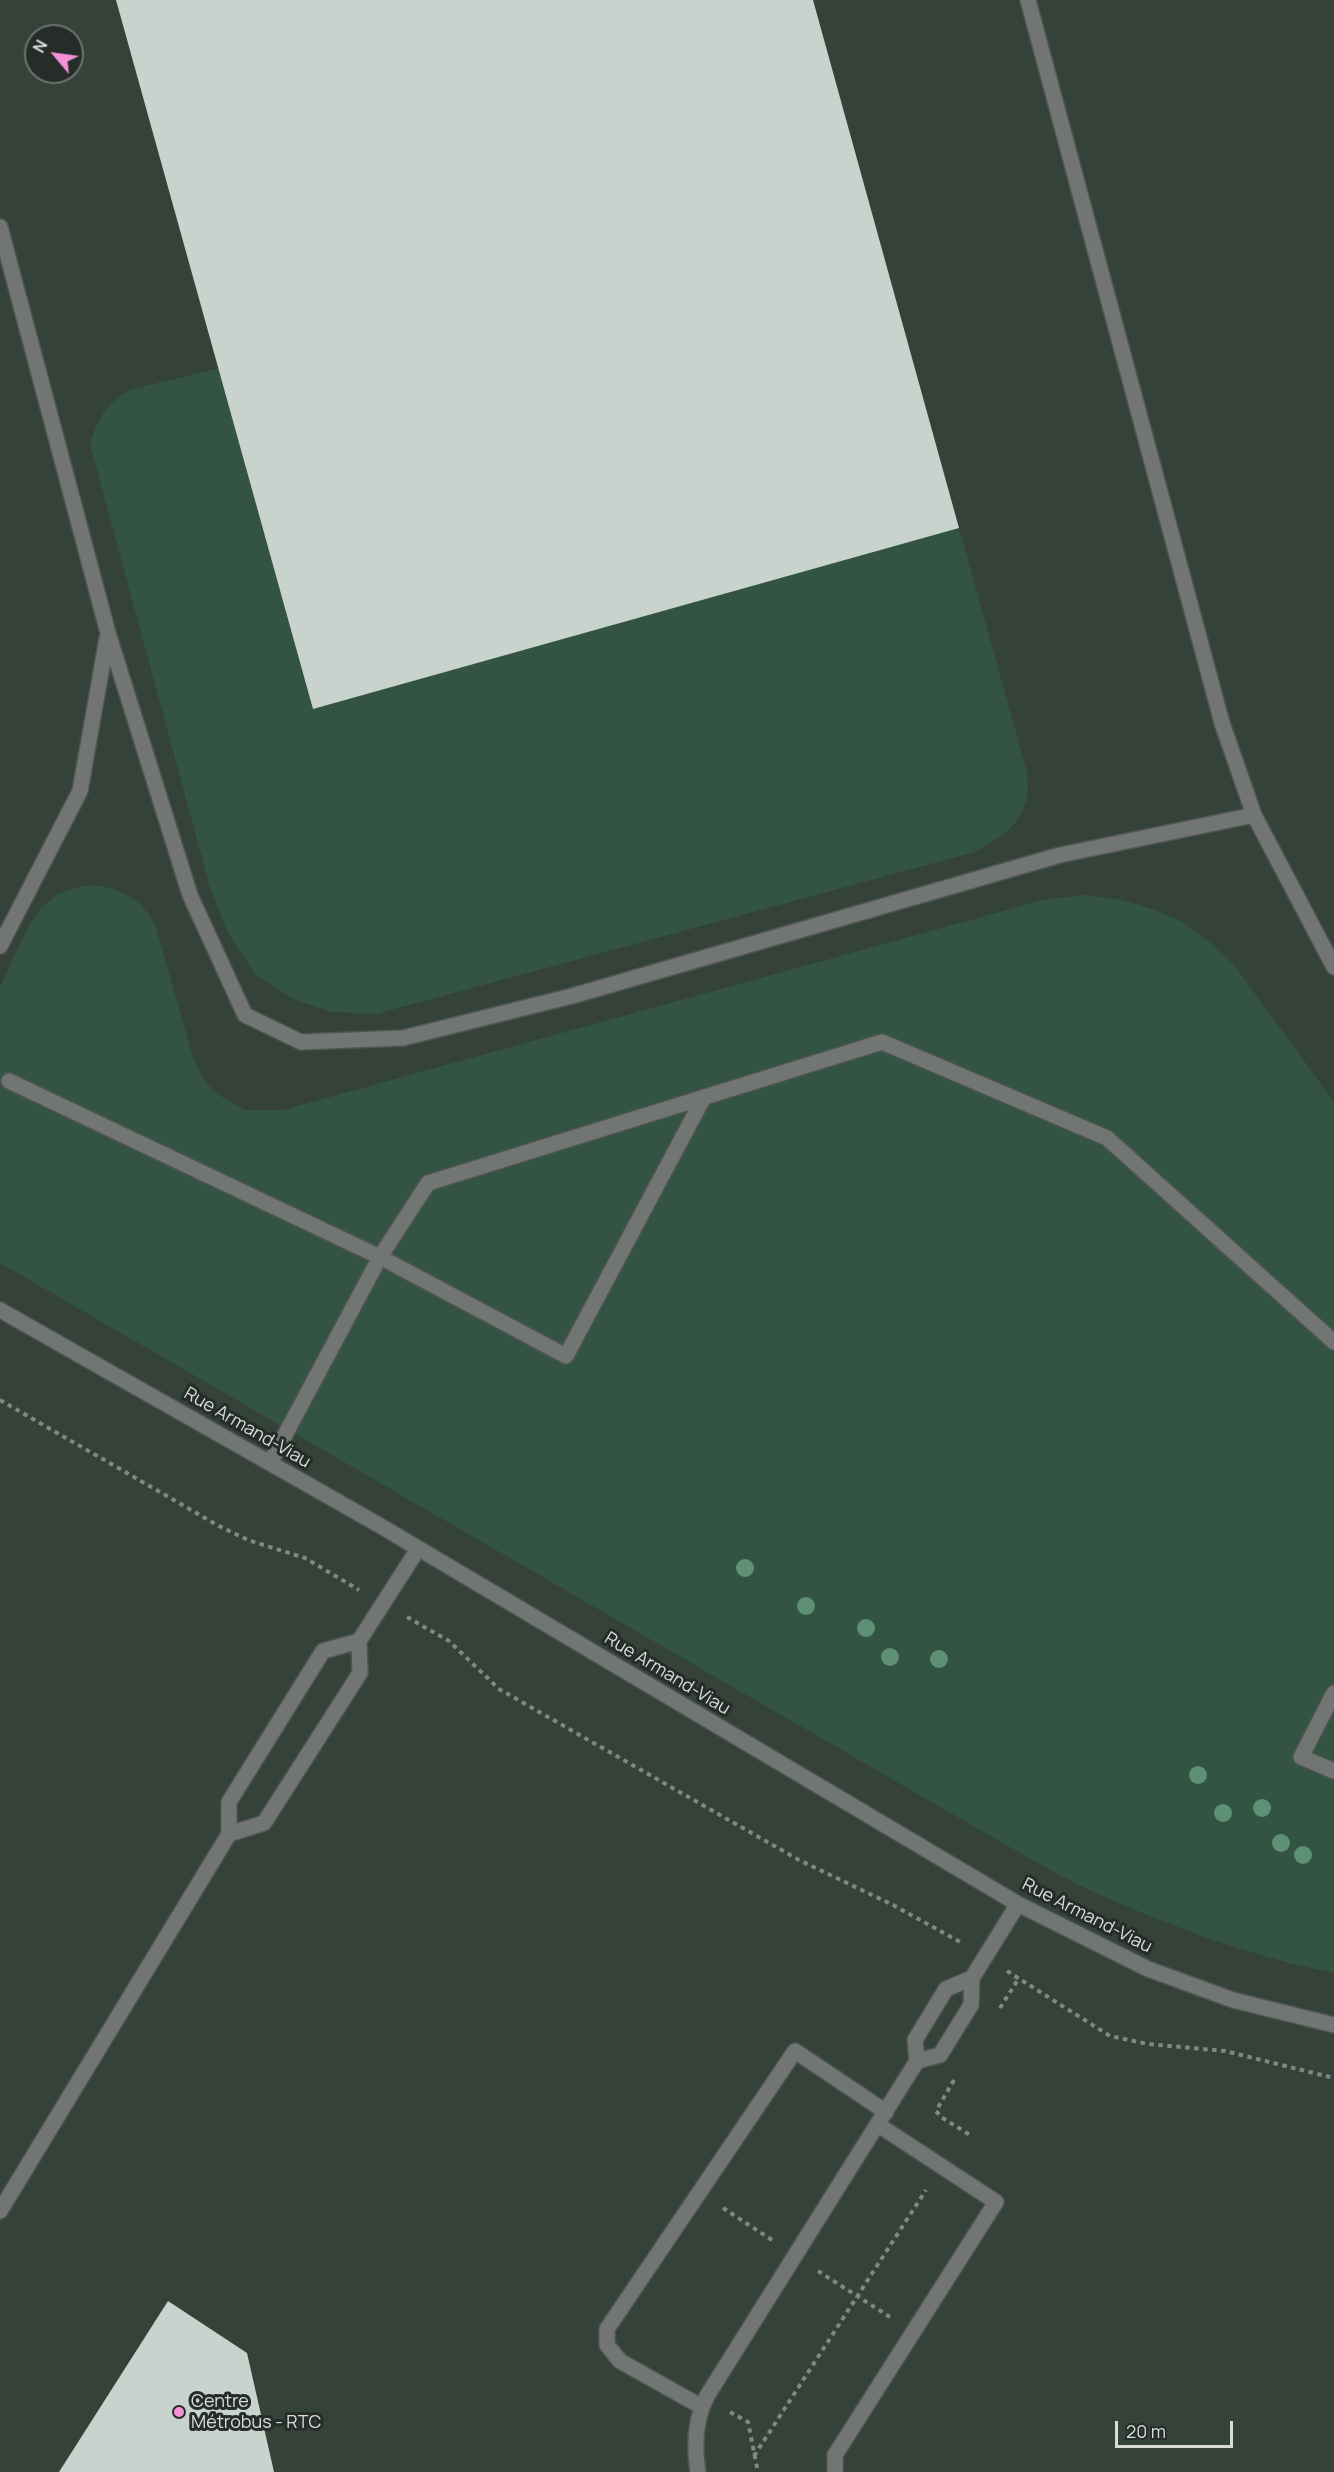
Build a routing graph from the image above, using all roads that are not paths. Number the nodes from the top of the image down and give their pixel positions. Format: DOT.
graph roads {
  1 [pos="1028,0"];
  2 [pos="0,226"];
  3 [pos="108,633"];
  4 [pos="1254,815"];
  5 [pos="0,946"];
  6 [pos="1334,968"];
  7 [pos="9,1081"];
  8 [pos="704,1097"];
  9 [pos="380,1257"];
  10 [pos="0,1310"];
  11 [pos="1334,1342"];
  12 [pos="270,1463"];
  13 [pos="418,1549"];
  14 [pos="359,1641"];
  15 [pos="1334,1693"];
  16 [pos="1334,1771"];
  17 [pos="229,1834"];
  18 [pos="1018,1904"];
  19 [pos="972,1978"];
  20 [pos="1334,2025"];
  21 [pos="917,2061"];
  22 [pos="881,2118"];
  23 [pos="0,2211"];
  24 [pos="702,2407"];
  25 [pos="698,2472"];
  26 [pos="835,2472"];
  1 -- 4 [label="street"];
  2 -- 3 [label="street"];
  3 -- 4 [label="street"];
  3 -- 5 [label="street"];
  4 -- 6 [label="street"];
  7 -- 9 [label="street"];
  8 -- 9 [label="street"];
  8 -- 9 [label="street"];
  8 -- 11 [label="street"];
  9 -- 12 [label="street"];
  10 -- 12 [label="street, Rue Armand-Viau"];
  12 -- 13 [label="street, Rue Armand-Viau"];
  13 -- 14 [label="street"];
  13 -- 18 [label="street, Rue Armand-Viau"];
  14 -- 17 [label="street"];
  14 -- 17 [label="street"];
  15 -- 16 [label="street"];
  17 -- 23 [label="street"];
  18 -- 19 [label="street"];
  18 -- 20 [label="street, Rue Armand-Viau"];
  19 -- 21 [label="street"];
  19 -- 21 [label="street"];
  21 -- 22 [label="street"];
  22 -- 24 [label="street"];
  22 -- 24 [label="street"];
  22 -- 26 [label="street"];
  24 -- 25 [label="street"];
}
